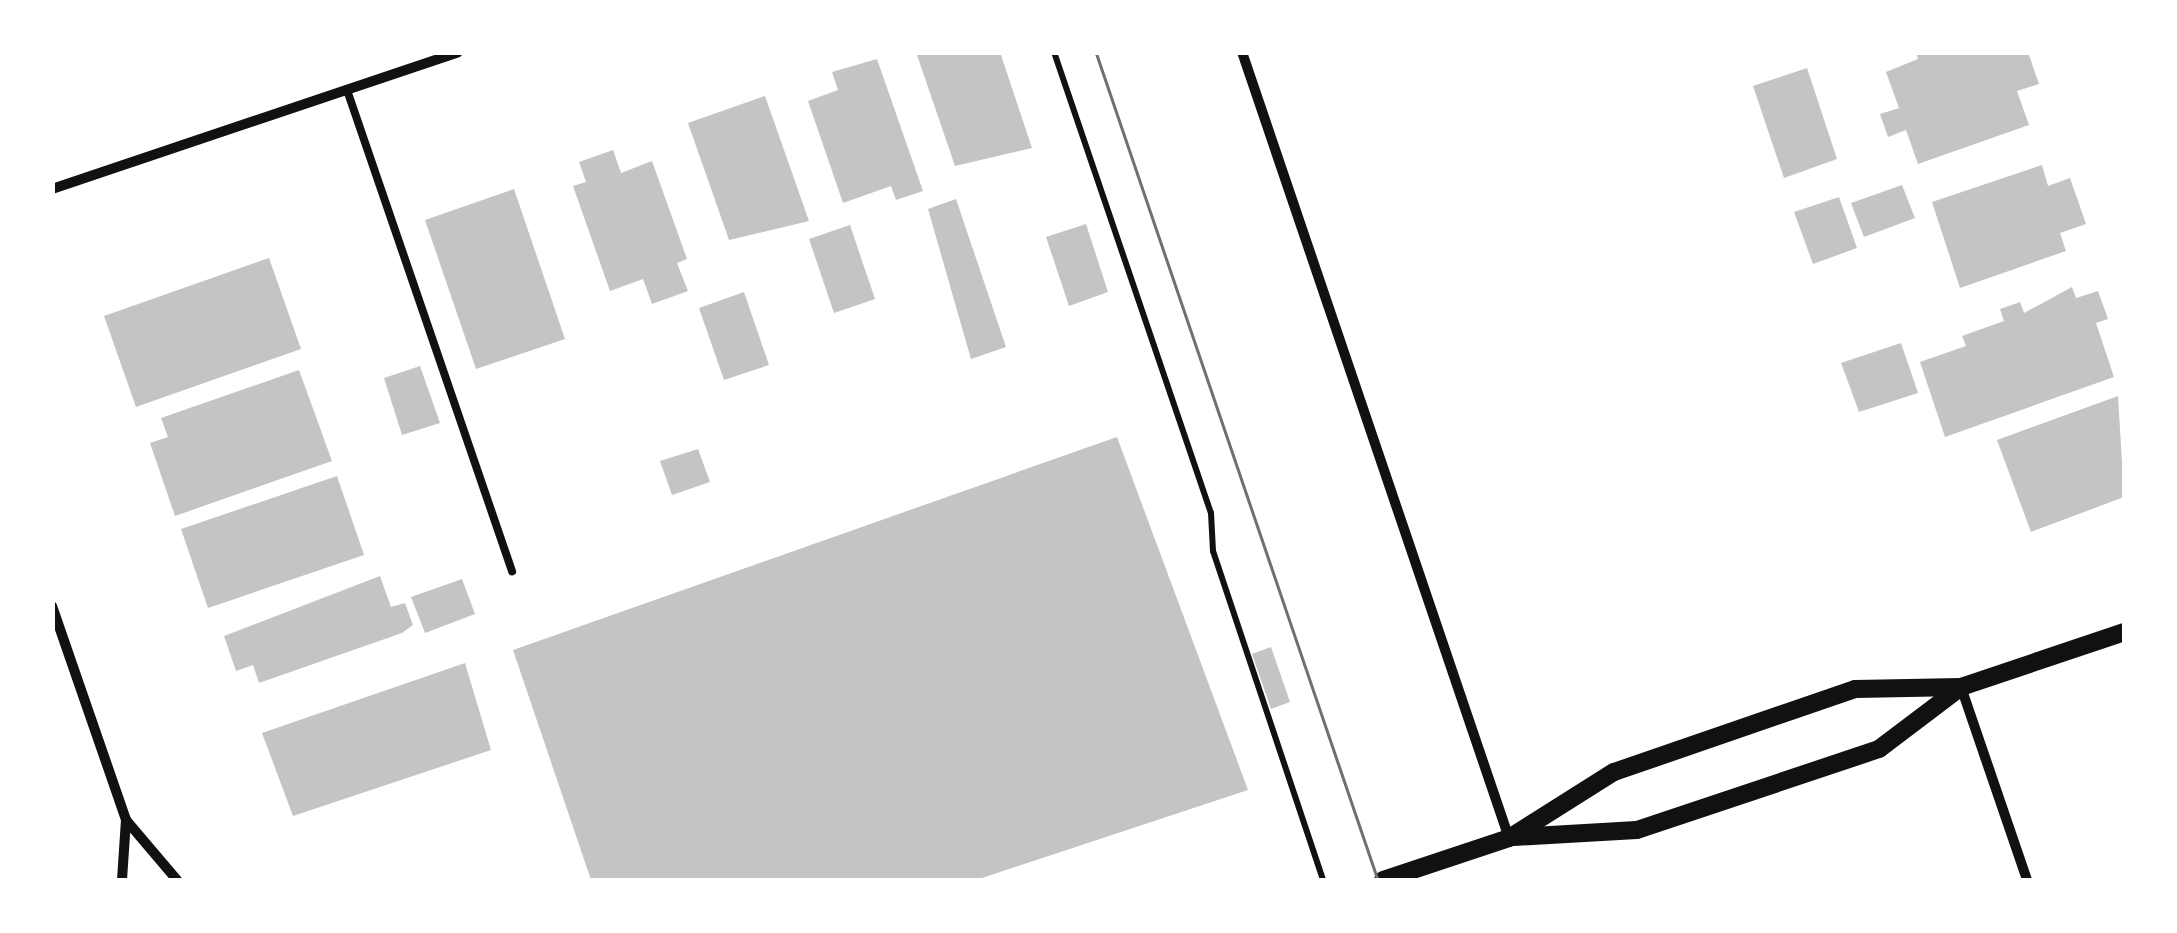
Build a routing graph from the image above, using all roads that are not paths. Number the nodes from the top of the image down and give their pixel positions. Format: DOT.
graph roads {
  1 [pos="458,52"];
  2 [pos="1242,52"];
  3 [pos="348,90"];
  4 [pos="52,189"];
  5 [pos="512,571"];
  6 [pos="52,606"];
  7 [pos="2124,632"];
  8 [pos="1961,687"];
  9 [pos="126,820"];
  10 [pos="1509,838"];
  11 [pos="122,880"];
  12 [pos="177,880"];
  13 [pos="1382,880"];
  14 [pos="2027,880"];
  1 -- 3 [label="street"];
  2 -- 10 [label="street"];
  3 -- 4 [label="street"];
  3 -- 5 [label="lane"];
  6 -- 9 [label="street"];
  7 -- 8 [label="street"];
  8 -- 10 [label="street"];
  8 -- 10 [label="street"];
  8 -- 14 [label="street"];
  9 -- 11 [label="street"];
  9 -- 12 [label="street"];
  10 -- 13 [label="street"];
}
